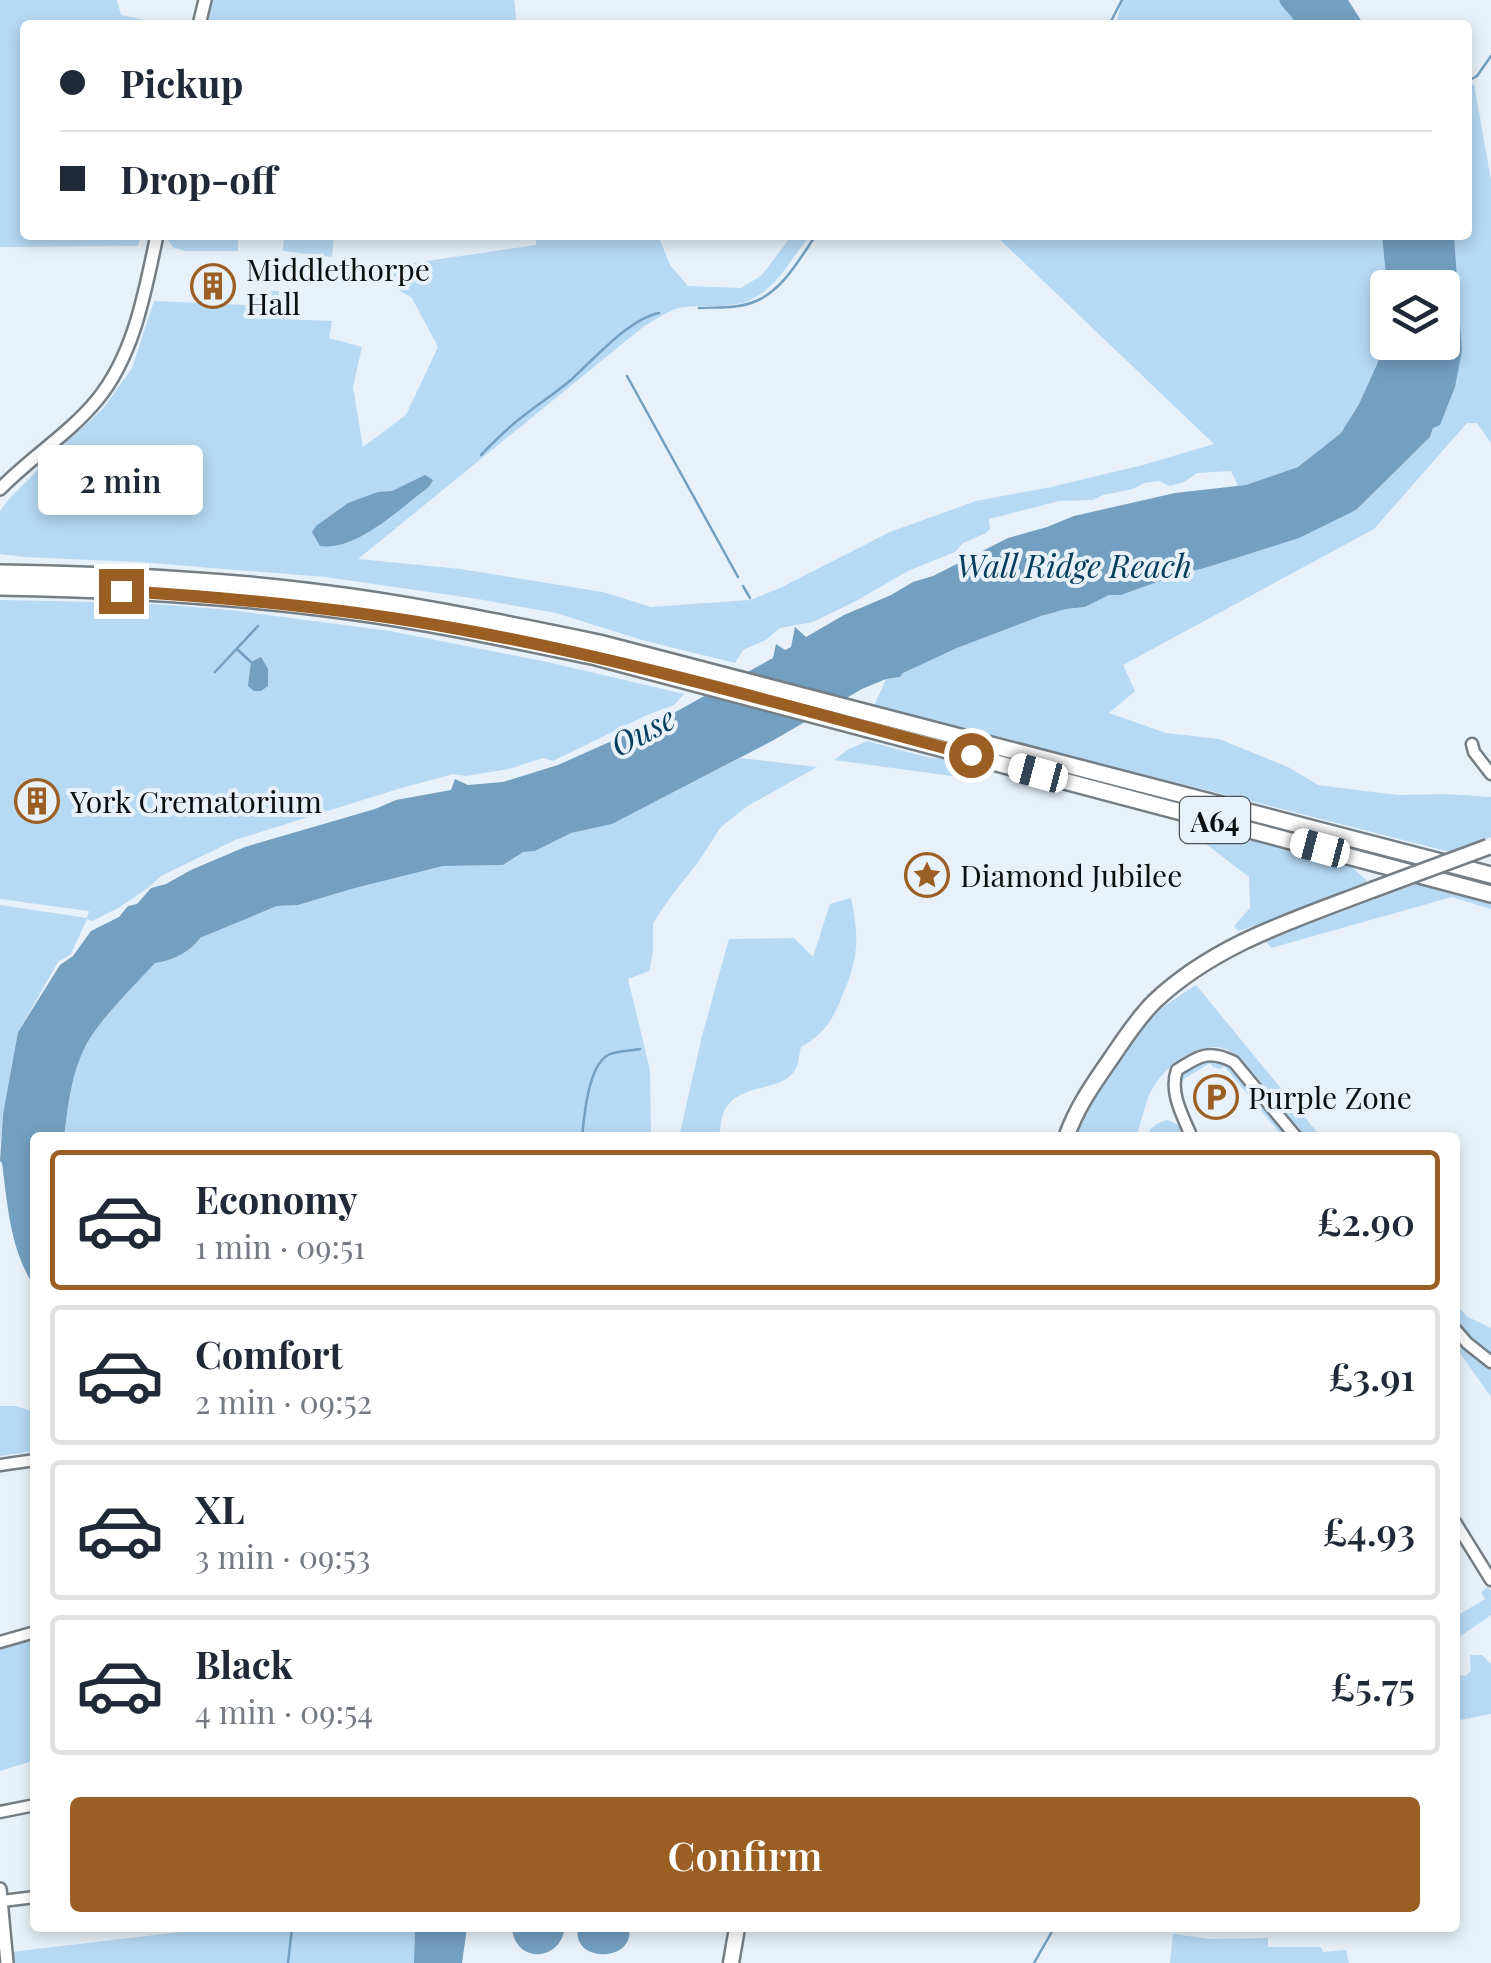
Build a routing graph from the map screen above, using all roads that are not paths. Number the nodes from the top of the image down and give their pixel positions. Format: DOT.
graph roads {
  1 [pos="156,240"];
  2 [pos="0,490"];
  3 [pos="0,573"];
  4 [pos="0,588"];
  5 [pos="598,650"];
  6 [pos="939,739"];
  7 [pos="1472,744"];
  8 [pos="1491,774"];
  9 [pos="1490,846"];
  10 [pos="1491,876"];
  11 [pos="1491,894"];
  12 [pos="1069,1132"];
  13 [pos="1189,1132"];
  14 [pos="1292,1132"];
  15 [pos="1460,1335"];
  16 [pos="1491,1362"];
  17 [pos="30,1461"];
  18 [pos="0,1465"];
  19 [pos="1460,1530"];
  20 [pos="1491,1580"];
  21 [pos="30,1633"];
  22 [pos="0,1642"];
  23 [pos="30,1806"];
  24 [pos="0,1812"];
  25 [pos="1,1895"];
  26 [pos="30,1897"];
  27 [pos="736,1932"];
  28 [pos="7,1963"];
  29 [pos="731,1963"];
  1 -- 2 [label="street"];
  3 -- 5 [label="highway, A64"];
  4 -- 5 [label="highway, A64"];
  5 -- 6 [label="highway, A64"];
  6 -- 10 [label="highway, A64"];
  6 -- 11 [label="highway, A64"];
  7 -- 8 [label="street"];
  9 -- 12 [label="main road, bridge"];
  13 -- 14 [label="street"];
  15 -- 16 [label="street"];
  17 -- 18 [label="street"];
  19 -- 20 [label="street"];
  21 -- 22 [label="street"];
  23 -- 24 [label="street"];
  25 -- 26 [label="street"];
  25 -- 28 [label="street"];
  27 -- 29 [label="main road"];
}
